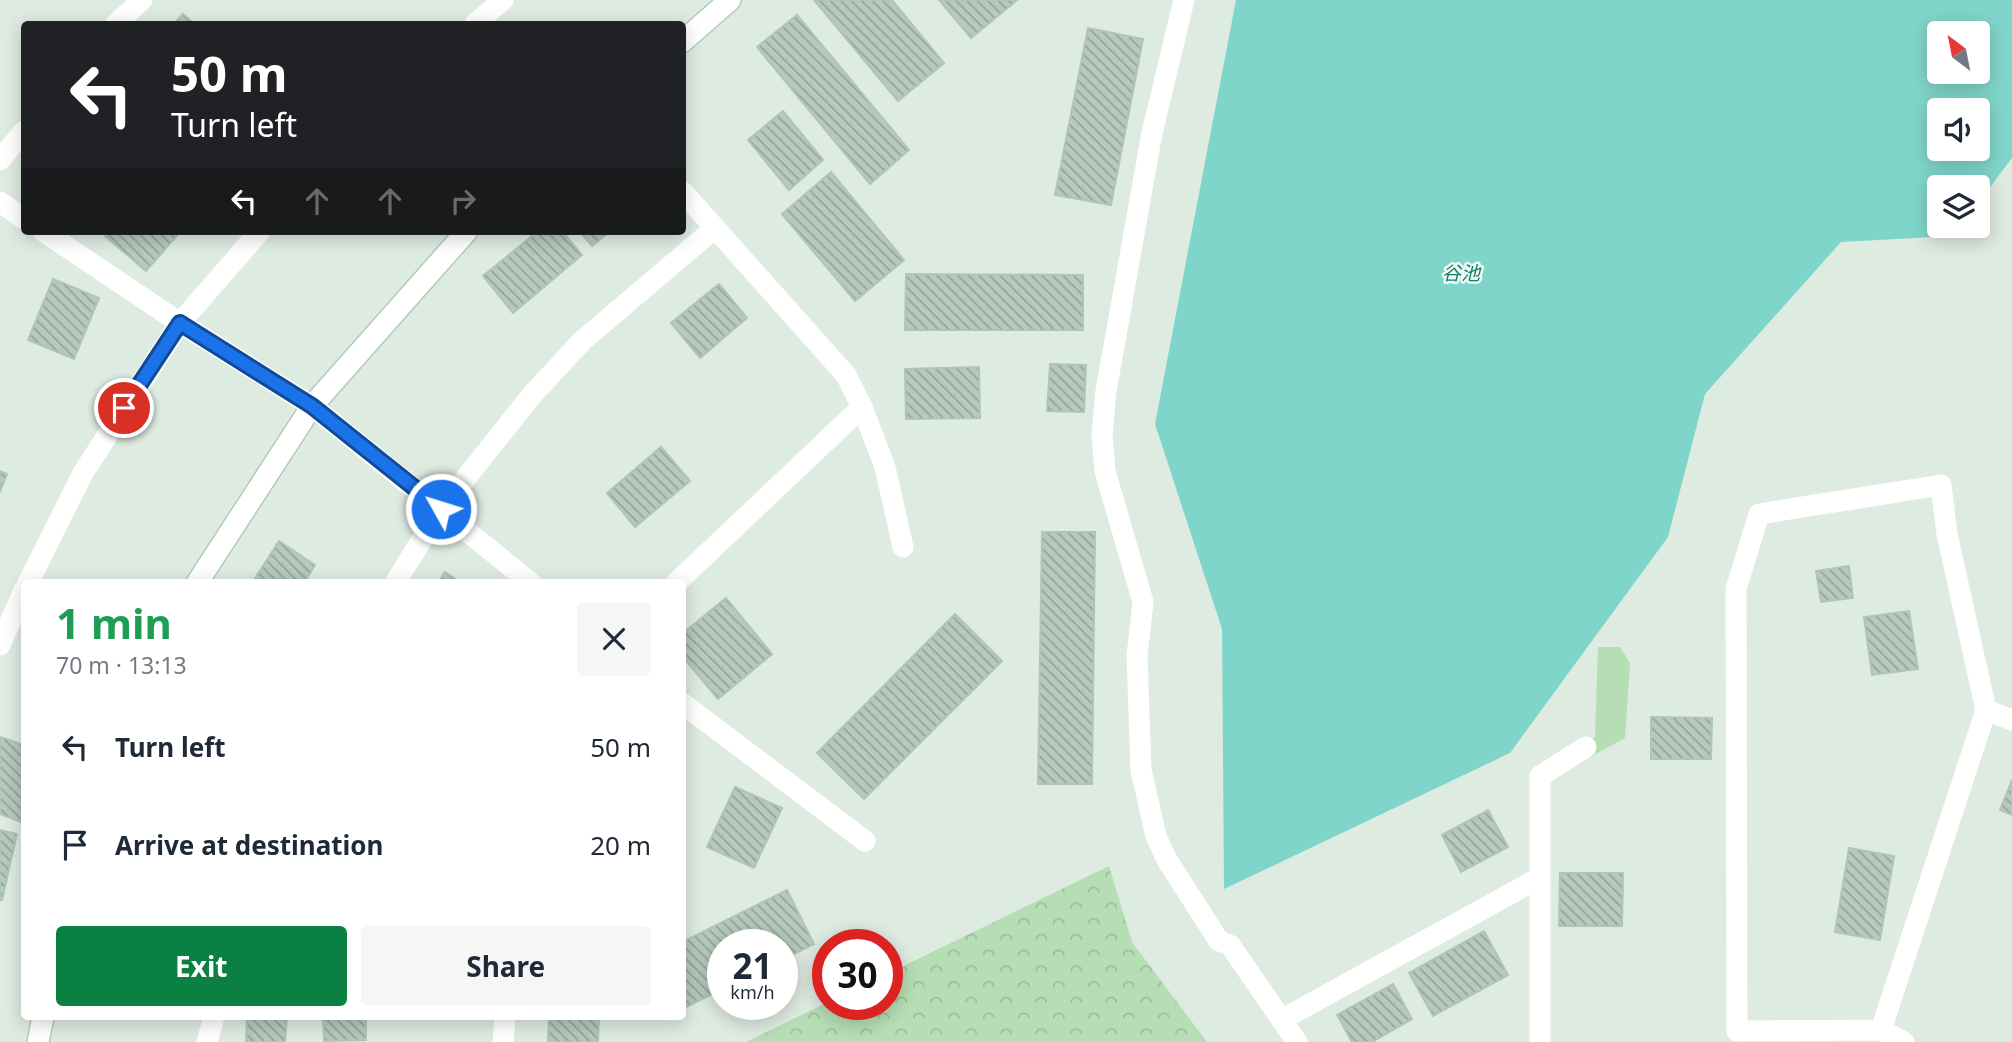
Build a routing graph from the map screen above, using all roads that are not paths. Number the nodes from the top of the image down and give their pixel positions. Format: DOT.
graph roads {
  1 [pos="142,0"];
  2 [pos="503,0"];
  3 [pos="730,0"];
  4 [pos="1184,0"];
  5 [pos="119,21"];
  6 [pos="478,21"];
  7 [pos="686,38"];
  8 [pos="21,135"];
  9 [pos="0,160"];
  10 [pos="686,195"];
  11 [pos="0,202"];
  12 [pos="21,217"];
  13 [pos="715,228"];
  14 [pos="49,235"];
  15 [pos="257,235"];
  16 [pos="463,235"];
  17 [pos="180,323"];
  18 [pos="312,406"];
  19 [pos="862,407"];
  20 [pos="441,509"];
  21 [pos="903,547"];
  22 [pos="30,579"];
  23 [pos="200,579"];
  24 [pos="397,579"];
  25 [pos="526,579"];
  26 [pos="680,579"];
  27 [pos="21,597"];
  28 [pos="0,645"];
  29 [pos="686,706"];
  30 [pos="1986,710"];
  31 [pos="2012,720"];
  32 [pos="1586,747"];
  33 [pos="865,841"];
  34 [pos="1539,878"];
  35 [pos="42,1020"];
  36 [pos="213,1020"];
  37 [pos="505,1020"];
  38 [pos="1281,1020"];
  39 [pos="1881,1030"];
  40 [pos="38,1042"];
  41 [pos="207,1042"];
  42 [pos="503,1042"];
  43 [pos="1297,1042"];
  44 [pos="1540,1042"];
  45 [pos="1904,1042"];
  1 -- 5 [label="street"];
  2 -- 6 [label="street"];
  3 -- 7 [label="street"];
  4 -- 38 [label="street"];
  8 -- 9 [label="street"];
  10 -- 13 [label="street"];
  11 -- 12 [label="street"];
  13 -- 19 [label="street"];
  13 -- 20 [label="street"];
  14 -- 17 [label="street"];
  15 -- 17 [label="street"];
  16 -- 18 [label="street"];
  17 -- 18 [label="street"];
  17 -- 22 [label="street"];
  18 -- 20 [label="street"];
  18 -- 23 [label="street"];
  19 -- 21 [label="street"];
  19 -- 26 [label="street"];
  20 -- 24 [label="street"];
  20 -- 25 [label="street"];
  27 -- 28 [label="street"];
  29 -- 33 [label="street"];
  30 -- 31 [label="street"];
  30 -- 39 [label="street"];
  30 -- 39 [label="street"];
  32 -- 34 [label="street"];
  34 -- 38 [label="street"];
  34 -- 44 [label="street"];
  35 -- 40 [label="street"];
  36 -- 41 [label="street"];
  37 -- 42 [label="street"];
  38 -- 43 [label="street"];
  39 -- 45 [label="street"];
}
